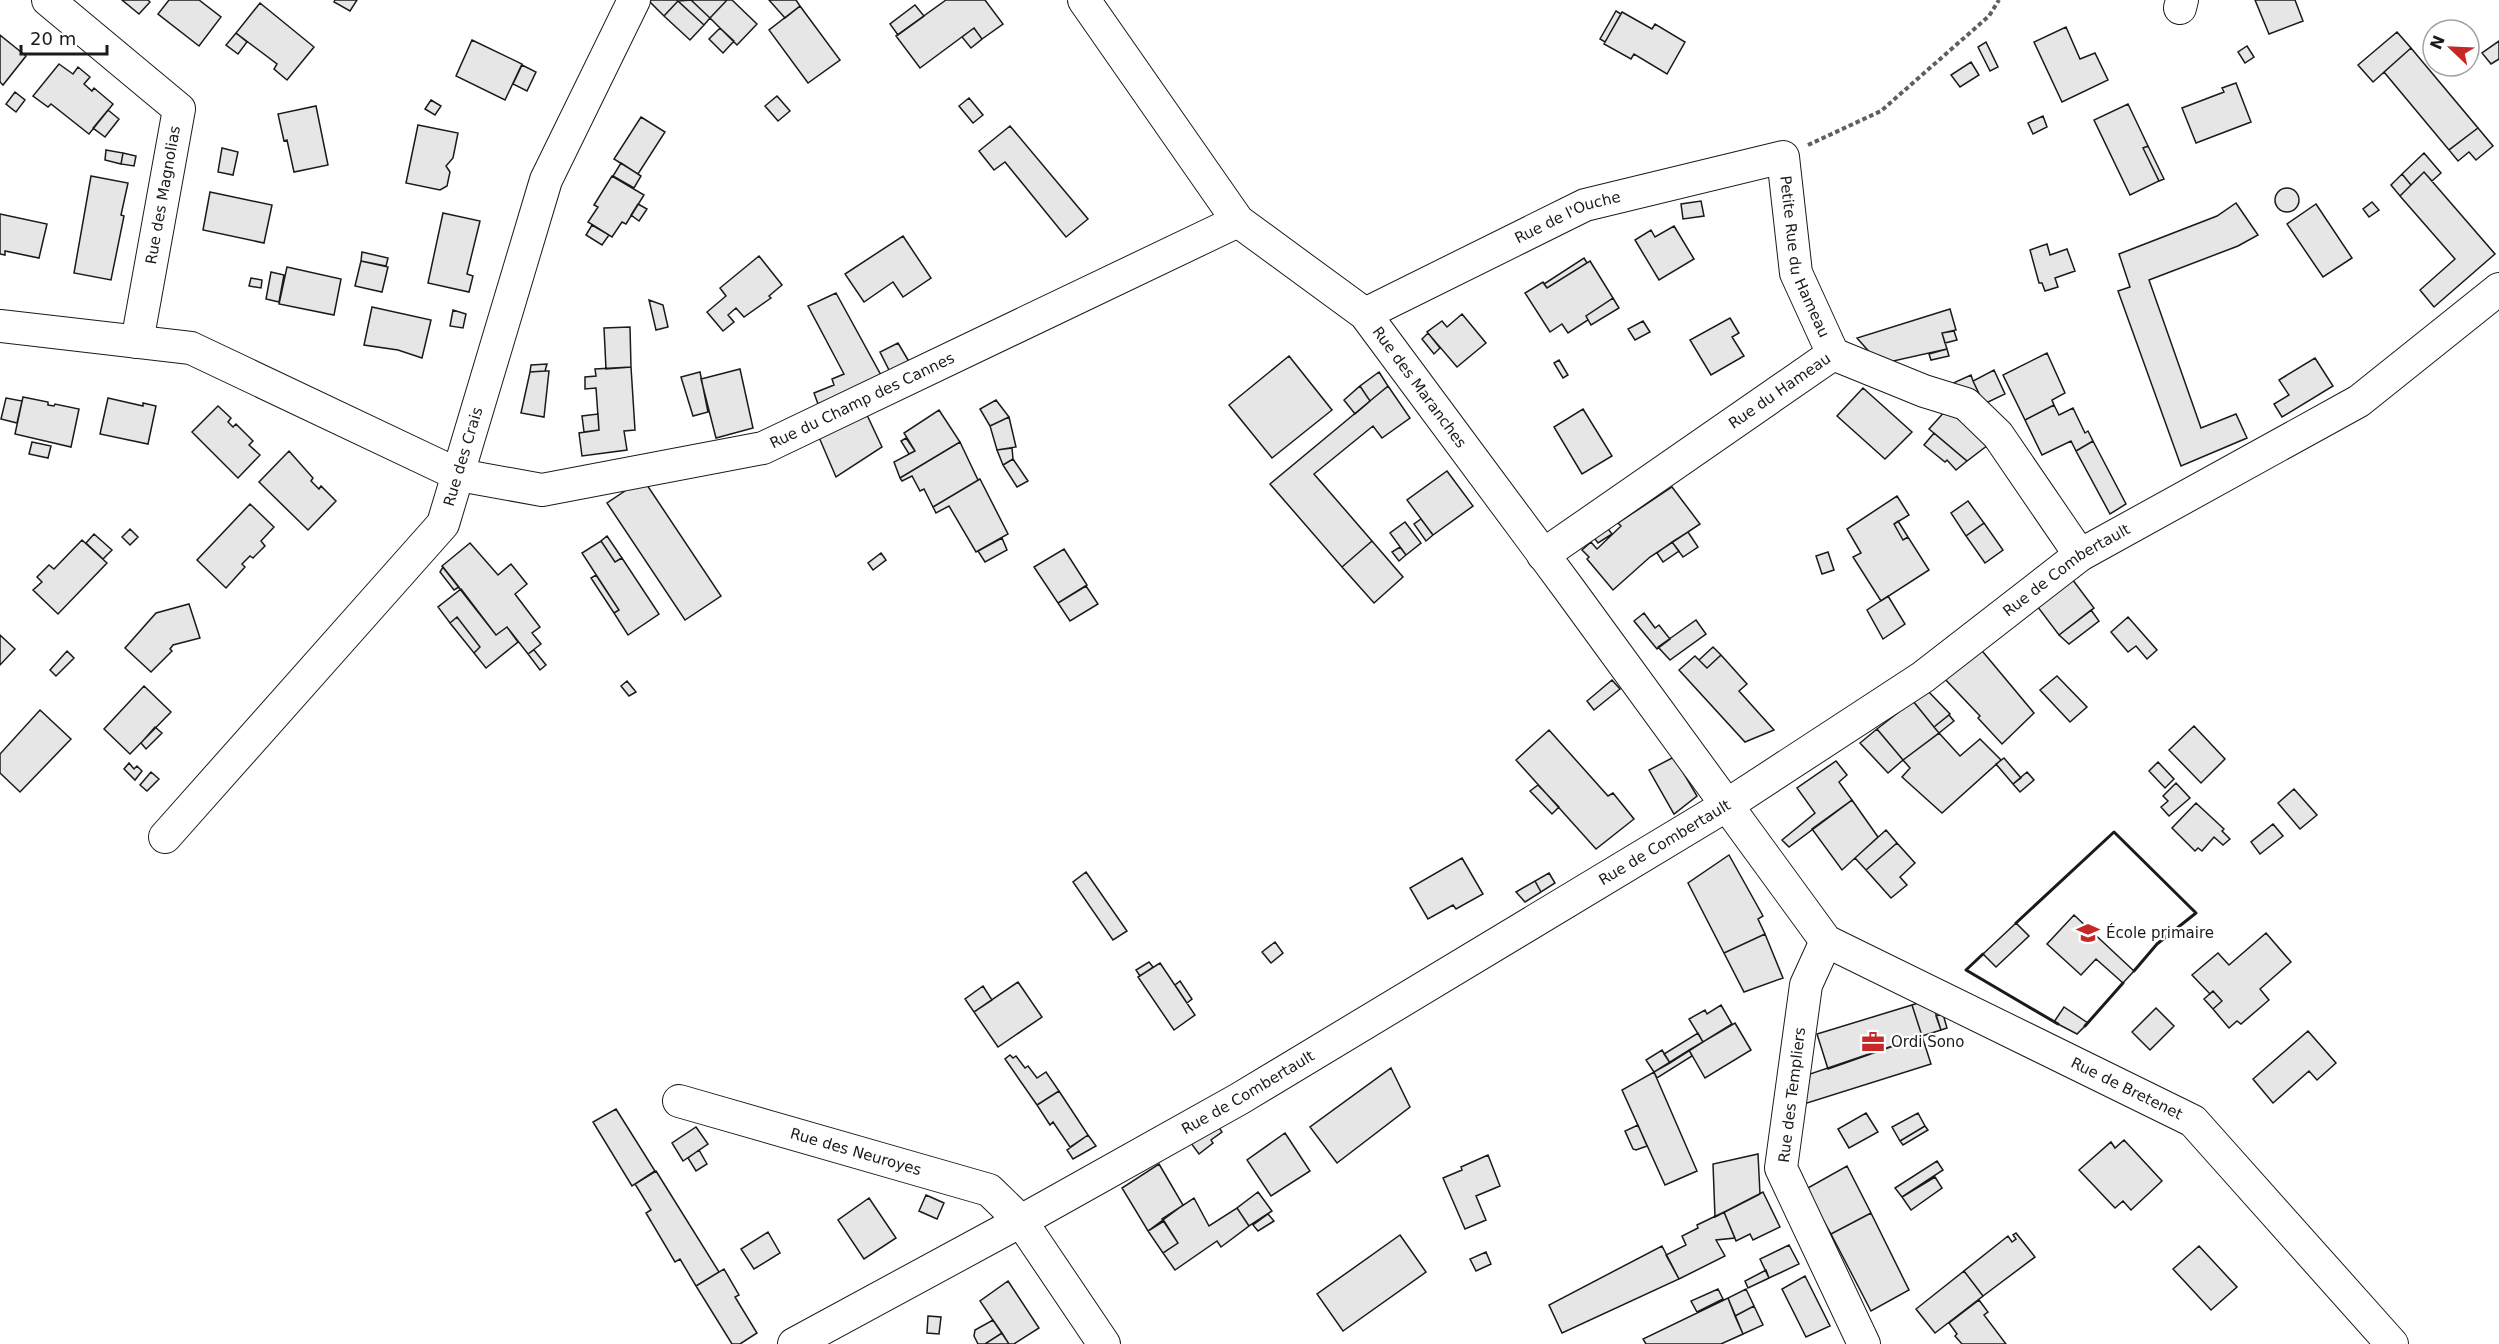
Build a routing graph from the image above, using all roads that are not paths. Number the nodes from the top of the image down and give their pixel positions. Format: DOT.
graph roads {
  1 [pos="48,0"];
  2 [pos="634,0"];
  3 [pos="1084,0"];
  4 [pos="1783,157"];
  5 [pos="1238,221"];
  6 [pos="2499,289"];
  7 [pos="1365,314"];
  8 [pos="0,326"];
  9 [pos="137,342"];
  10 [pos="1833,354"];
  11 [pos="459,475"];
  12 [pos="1543,555"];
  13 [pos="2080,555"];
  14 [pos="1727,805"];
  15 [pos="165,837"];
  16 [pos="1826,941"];
  17 [pos="679,1101"];
  18 [pos="1022,1221"];
  19 [pos="794,1344"];
  20 [pos="1104,1344"];
  21 [pos="1864,1344"];
  22 [pos="2392,1344"];
  1 -- 9 [label="street, Rue des Magnolias"];
  2 -- 11 [label="street, Rue des Crais"];
  3 -- 5 [label="street, Rue des Maranches"];
  4 -- 7 [label="street, Rue de l'Ouche"];
  4 -- 10 [label="street, Petite Rue du Hameau"];
  5 -- 7 [label="street, Rue des Maranches"];
  5 -- 11 [label="street, Rue du Champ des Cannes"];
  6 -- 13 [label="street, Rue de Combertault"];
  7 -- 12 [label="street, Rue des Maranches"];
  8 -- 9 [label="street"];
  9 -- 11 [label="street"];
  10 -- 12 [label="street, Rue du Hameau"];
  10 -- 13 [label="street, Rue du Hameau"];
  11 -- 15 [label="street, Rue des Crais"];
  12 -- 14 [label="street, Rue des Maranches"];
  13 -- 14 [label="street, Rue de Combertault"];
  14 -- 16 [label="street, Rue des Maranches"];
  14 -- 18 [label="street, Rue de Combertault"];
  16 -- 21 [label="street, Rue des Templiers"];
  16 -- 22 [label="street, Rue de Bretenet"];
  17 -- 18 [label="street, Rue des Neuroyes"];
  18 -- 19 [label="street, Rue de Combertault"];
  18 -- 20 [label="street, Rue des Neuroyes"];
}
